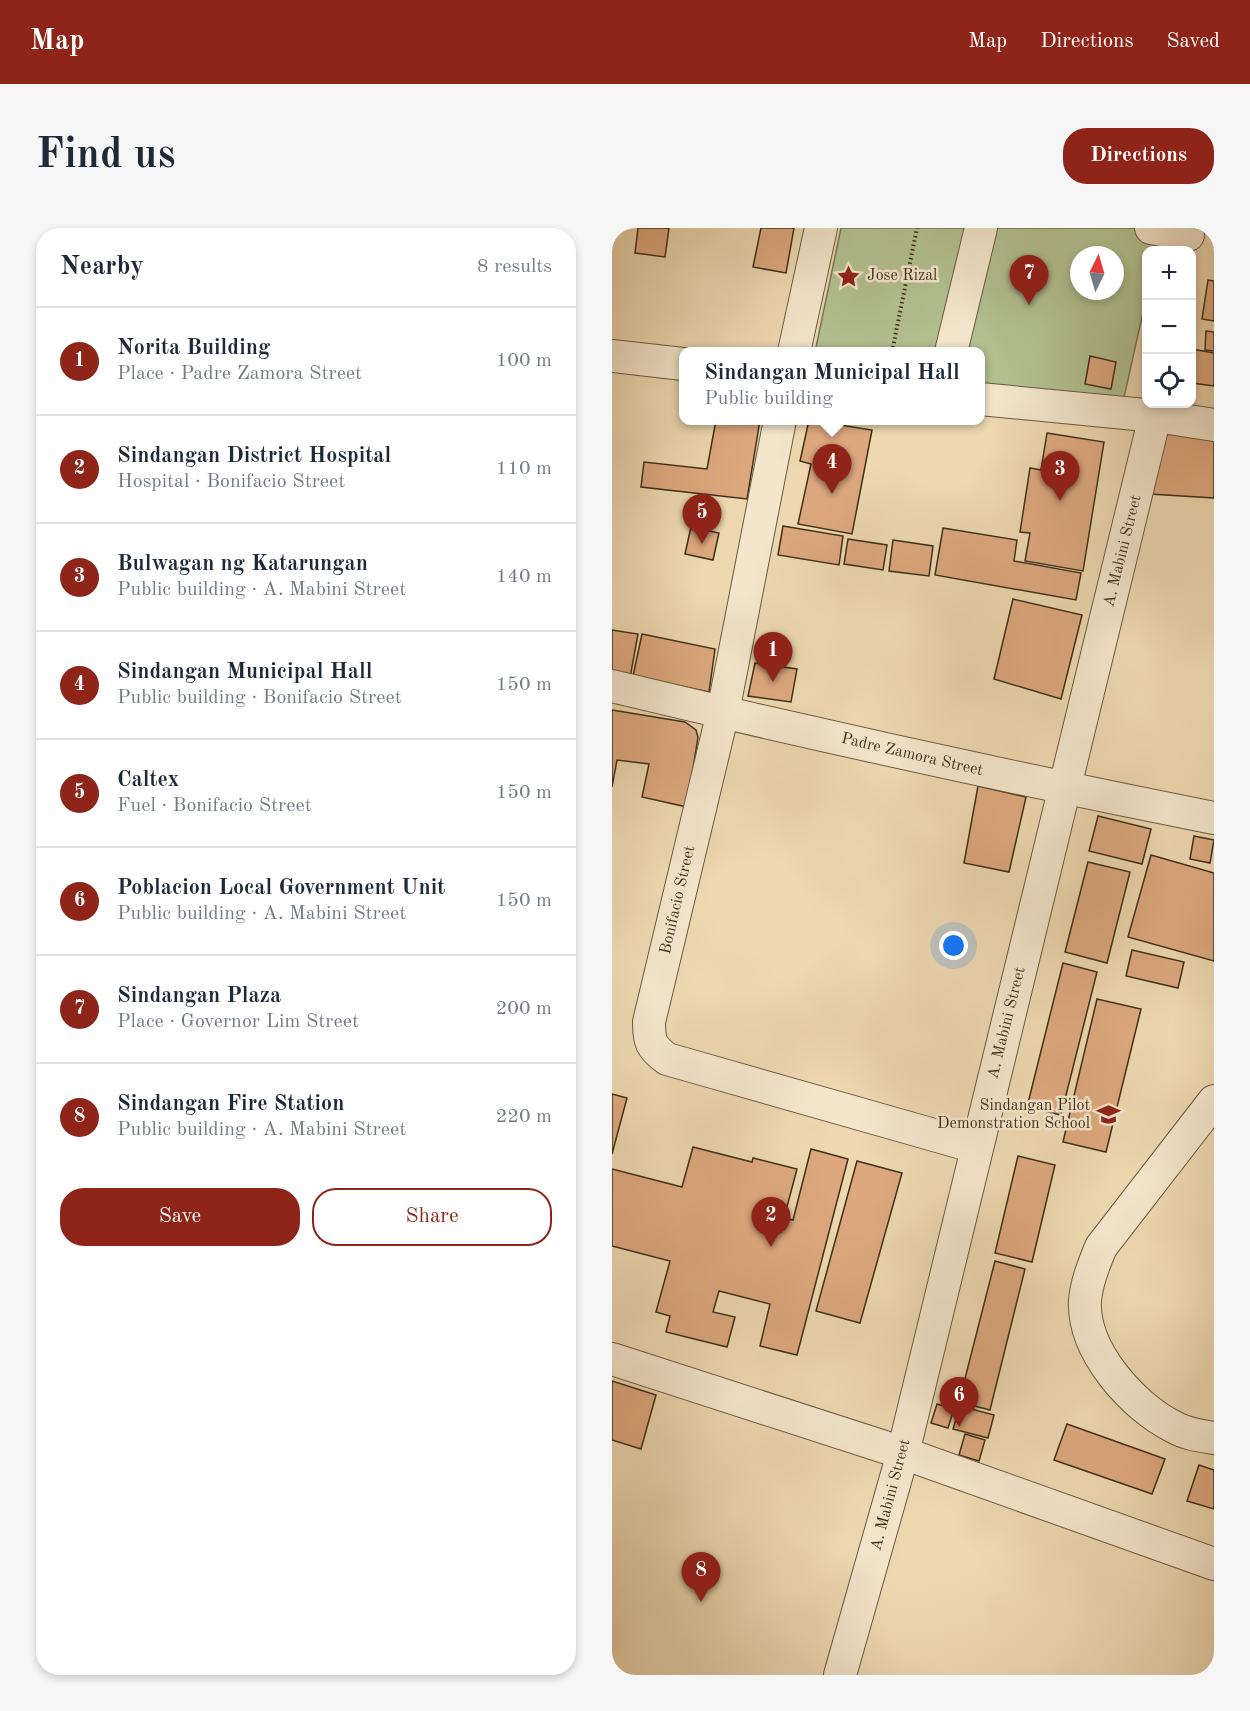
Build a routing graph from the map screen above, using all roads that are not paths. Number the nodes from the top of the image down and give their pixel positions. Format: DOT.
graph roads {
  1 [pos="821,228"];
  2 [pos="981,228"];
  3 [pos="1151,228"];
  4 [pos="1187,238"];
  5 [pos="795,347"];
  6 [pos="952,347"];
  7 [pos="612,356"];
  8 [pos="679,363"];
  9 [pos="985,399"];
  10 [pos="1157,410"];
  11 [pos="1214,424"];
  12 [pos="779,425"];
  13 [pos="612,686"];
  14 [pos="723,712"];
  15 [pos="1065,789"];
  16 [pos="1214,818"];
  17 [pos="1214,1101"];
  18 [pos="976,1146"];
  19 [pos="612,1359"];
  20 [pos="1214,1438"];
  21 [pos="903,1453"];
  22 [pos="1214,1564"];
  23 [pos="840,1675"];
  1 -- 5 [label="street"];
  2 -- 6 [label="street"];
  3 -- 4 [label="street"];
  7 -- 8 [label="street"];
  9 -- 10 [label="street"];
  10 -- 11 [label="street"];
  10 -- 15 [label="street, A. Mabini Street"];
  12 -- 14 [label="street, Bonifacio Street"];
  13 -- 14 [label="street, Padre Zamora Street"];
  14 -- 15 [label="street, Padre Zamora Street"];
  14 -- 18 [label="street, Bonifacio Street"];
  15 -- 16 [label="street, Padre Zamora Street"];
  15 -- 18 [label="street, A. Mabini Street"];
  17 -- 20 [label="street"];
  18 -- 21 [label="street, A. Mabini Street"];
  19 -- 21 [label="street"];
  21 -- 22 [label="street"];
  21 -- 23 [label="street, A. Mabini Street"];
}
